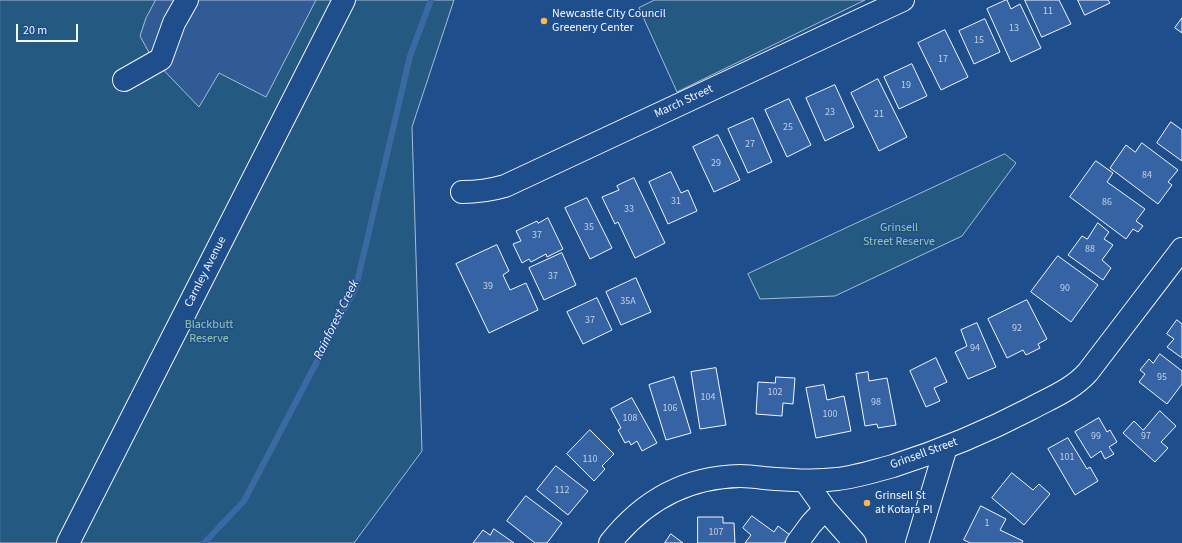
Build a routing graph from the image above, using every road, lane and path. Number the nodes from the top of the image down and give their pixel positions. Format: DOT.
graph roads {
  1 [pos="187,0"];
  2 [pos="344,0"];
  3 [pos="903,0"];
  4 [pos="124,80"];
  5 [pos="462,192"];
  6 [pos="1182,250"];
  7 [pos="946,447"];
  8 [pos="805,481"];
  9 [pos="825,509"];
  10 [pos="68,543"];
  11 [pos="610,543"];
  12 [pos="797,543"];
  13 [pos="855,543"];
  14 [pos="917,543"];
  1 -- 4 [label="street"];
  2 -- 10 [label="street, Carnley Avenue"];
  3 -- 5 [label="street, March Street"];
  6 -- 7 [label="street, Grinsell Street"];
  7 -- 8 [label="street, Grinsell Street"];
  7 -- 14 [label="street"];
  8 -- 9 [label="street"];
  8 -- 11 [label="street, Grinsell Street"];
  9 -- 12 [label="street"];
  9 -- 13 [label="street"];
}
